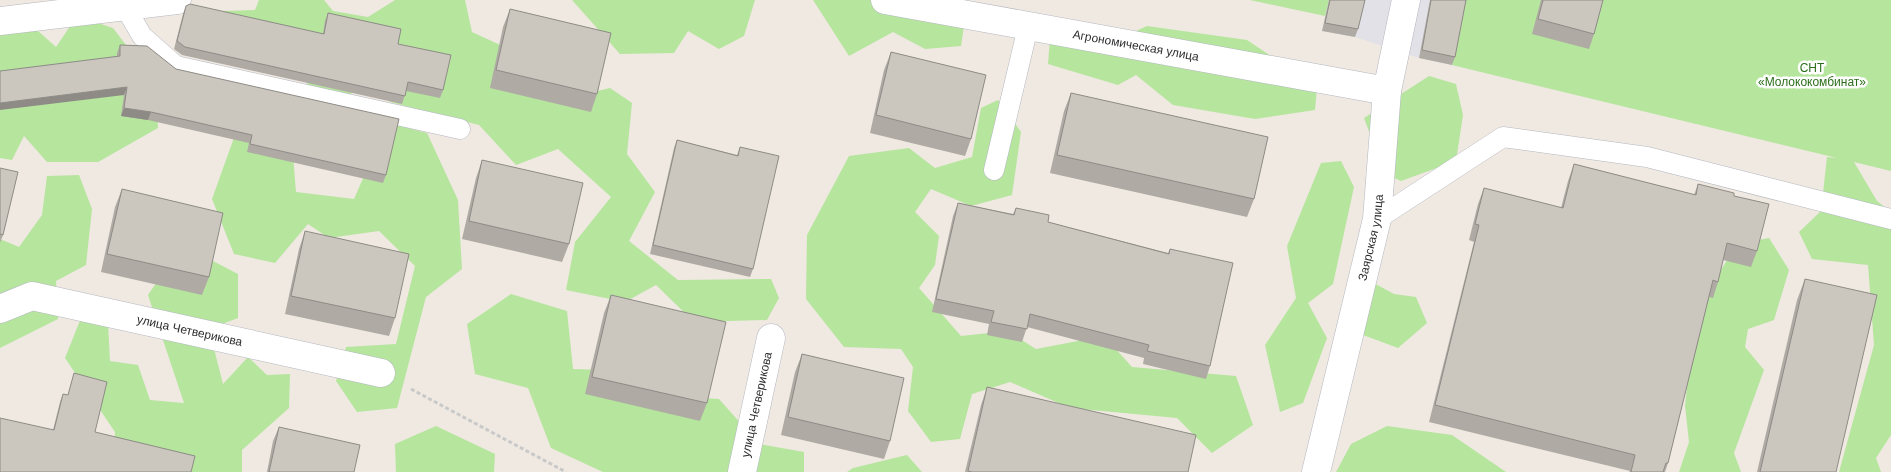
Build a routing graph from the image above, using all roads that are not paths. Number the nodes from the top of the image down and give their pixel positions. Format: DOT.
graph roads {
  1 [pos="177,0"];
  2 [pos="885,0"];
  3 [pos="1406,0"];
  4 [pos="124,5"];
  5 [pos="0,21"];
  6 [pos="1028,27"];
  7 [pos="1387,91"];
  8 [pos="460,129"];
  9 [pos="994,170"];
  10 [pos="1377,219"];
  11 [pos="1891,219"];
  12 [pos="0,309"];
  13 [pos="771,338"];
  14 [pos="382,373"];
  15 [pos="742,472"];
  16 [pos="1316,472"];
  1 -- 4 [label="street"];
  2 -- 6 [label="street, Агрономическая улица"];
  3 -- 7 [label="street, Заярская улица"];
  4 -- 5 [label="street"];
  4 -- 8 [label="lane"];
  6 -- 7 [label="street, Агрономическая улица"];
  6 -- 9 [label="lane"];
  7 -- 10 [label="street, Заярская улица"];
  10 -- 11 [label="lane"];
  10 -- 16 [label="street, Заярская улица"];
  12 -- 14 [label="street, улица Четверикова"];
  13 -- 15 [label="street, улица Четверикова"];
}
